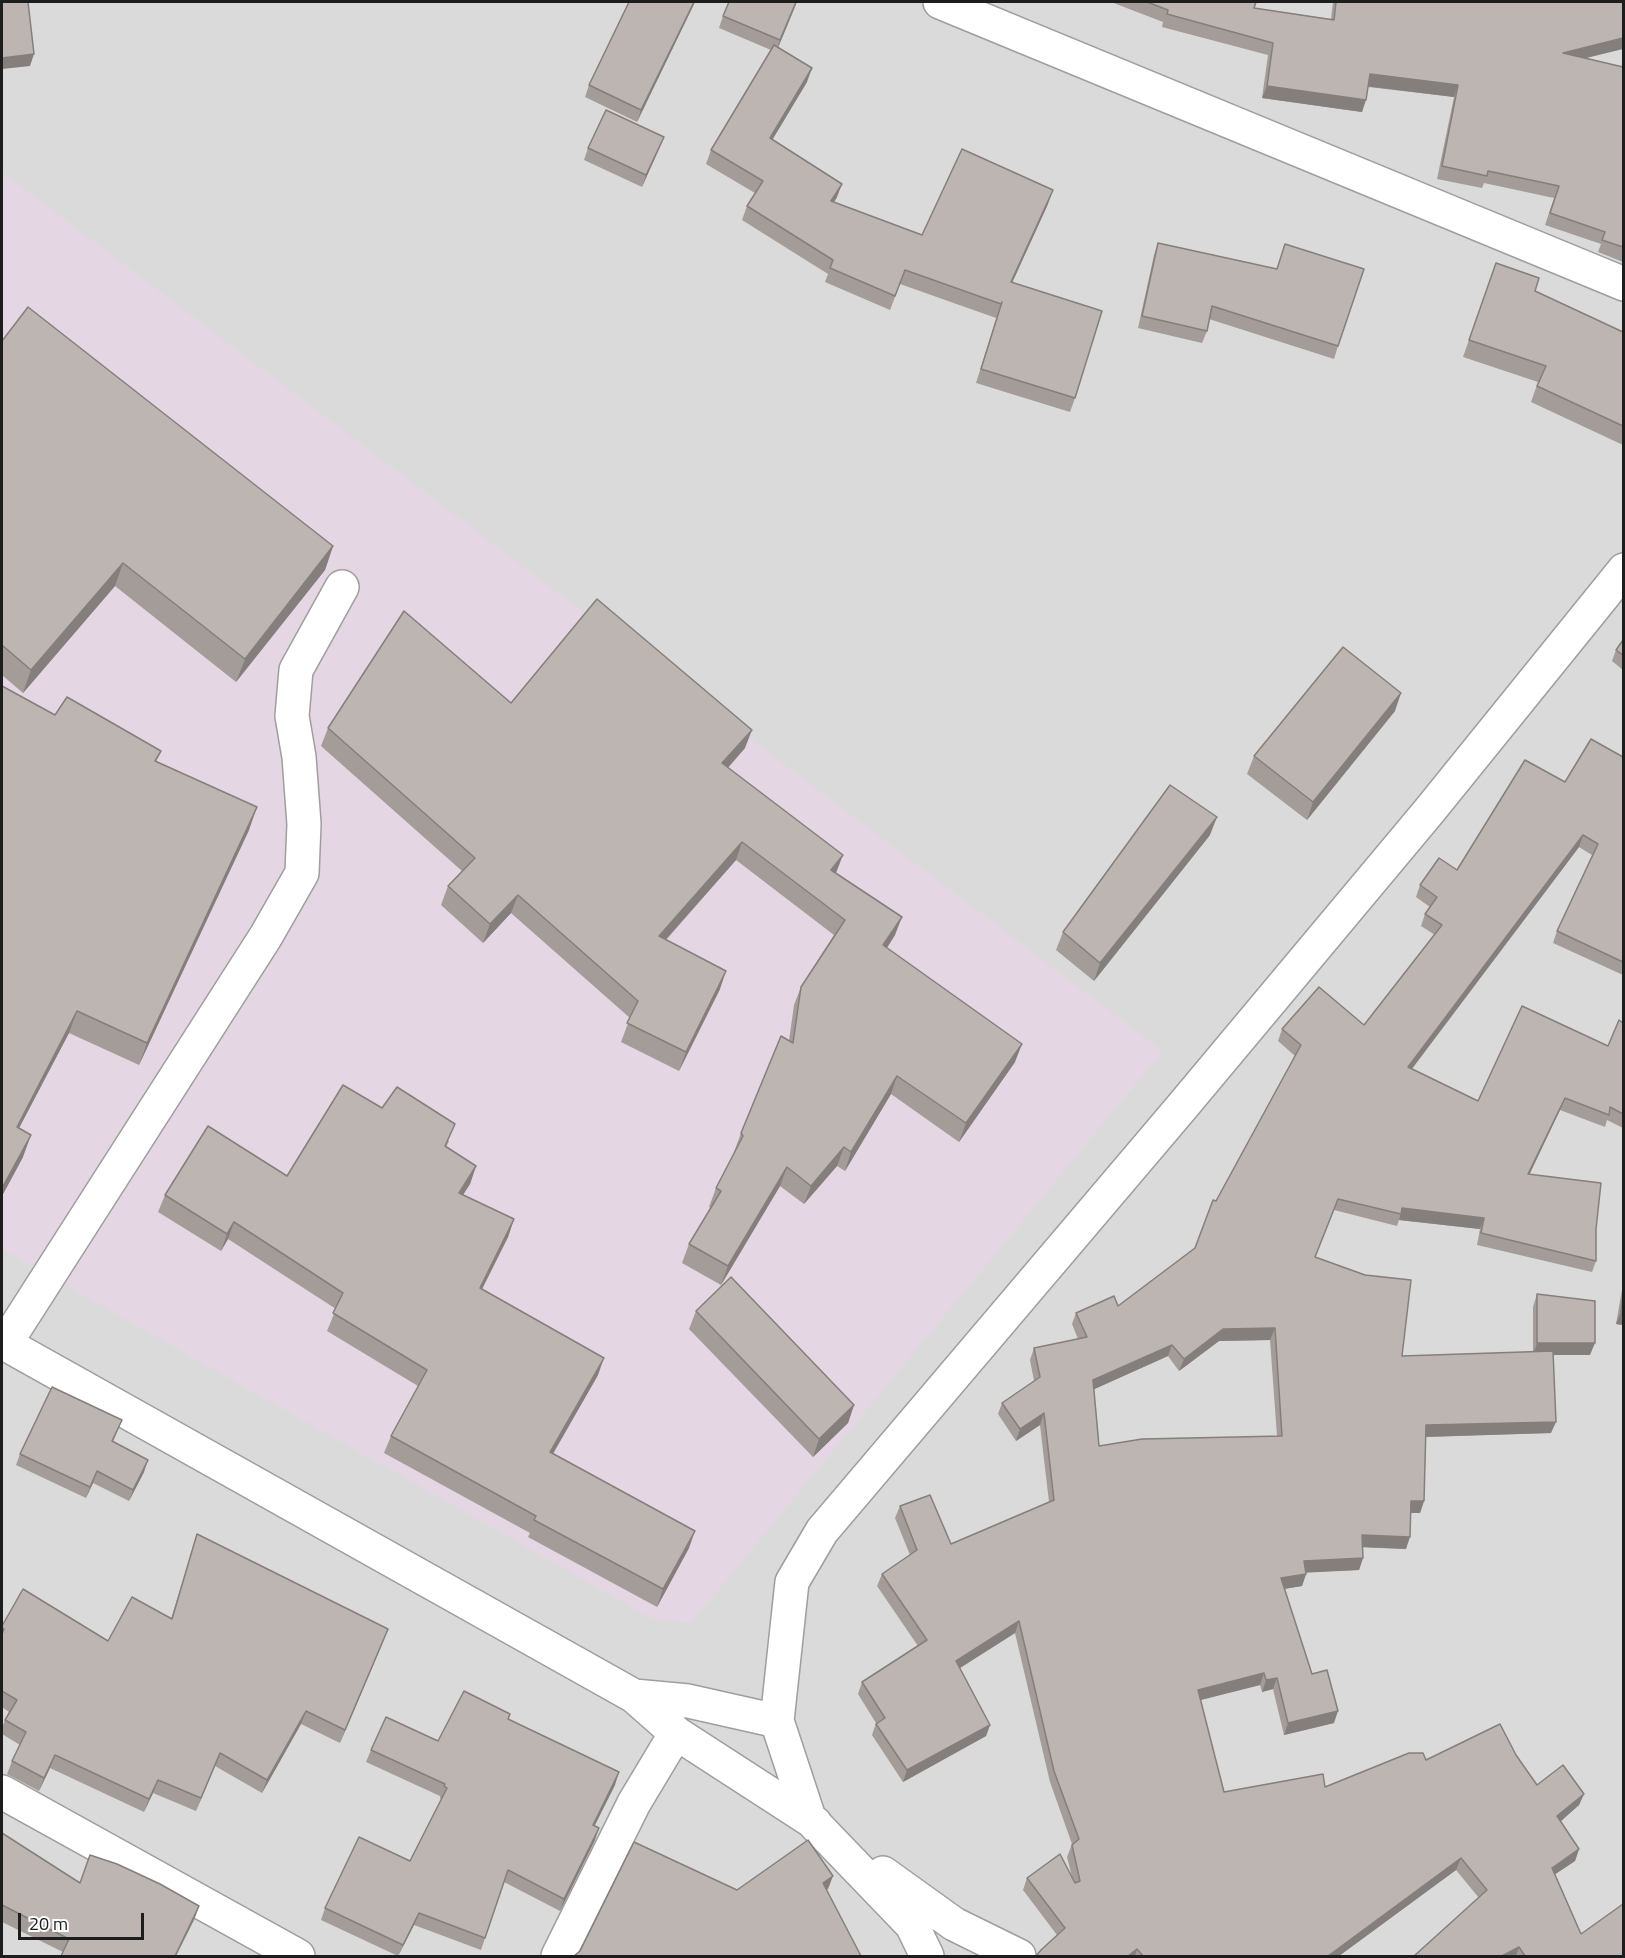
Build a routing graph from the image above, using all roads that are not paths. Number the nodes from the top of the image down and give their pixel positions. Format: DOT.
graph roads {
  1 [pos="940,2"];
  2 [pos="1623,284"];
  3 [pos="1623,570"];
  4 [pos="342,587"];
  5 [pos="3,1343"];
  6 [pos="634,1696"];
  7 [pos="777,1721"];
  8 [pos="676,1732"];
  9 [pos="2,1792"];
  10 [pos="809,1818"];
  11 [pos="297,1956"];
  12 [pos="558,1956"];
  13 [pos="927,1956"];
  14 [pos="1019,1956"];
  1 -- 2 [label="street"];
  3 -- 7 [label="street"];
  4 -- 5 [label="street"];
  5 -- 6 [label="street"];
  6 -- 7 [label="street"];
  6 -- 8 [label="street"];
  7 -- 10 [label="street"];
  8 -- 10 [label="street"];
  8 -- 12 [label="street"];
  9 -- 11 [label="street"];
  10 -- 13 [label="street"];
  10 -- 14 [label="street"];
}
